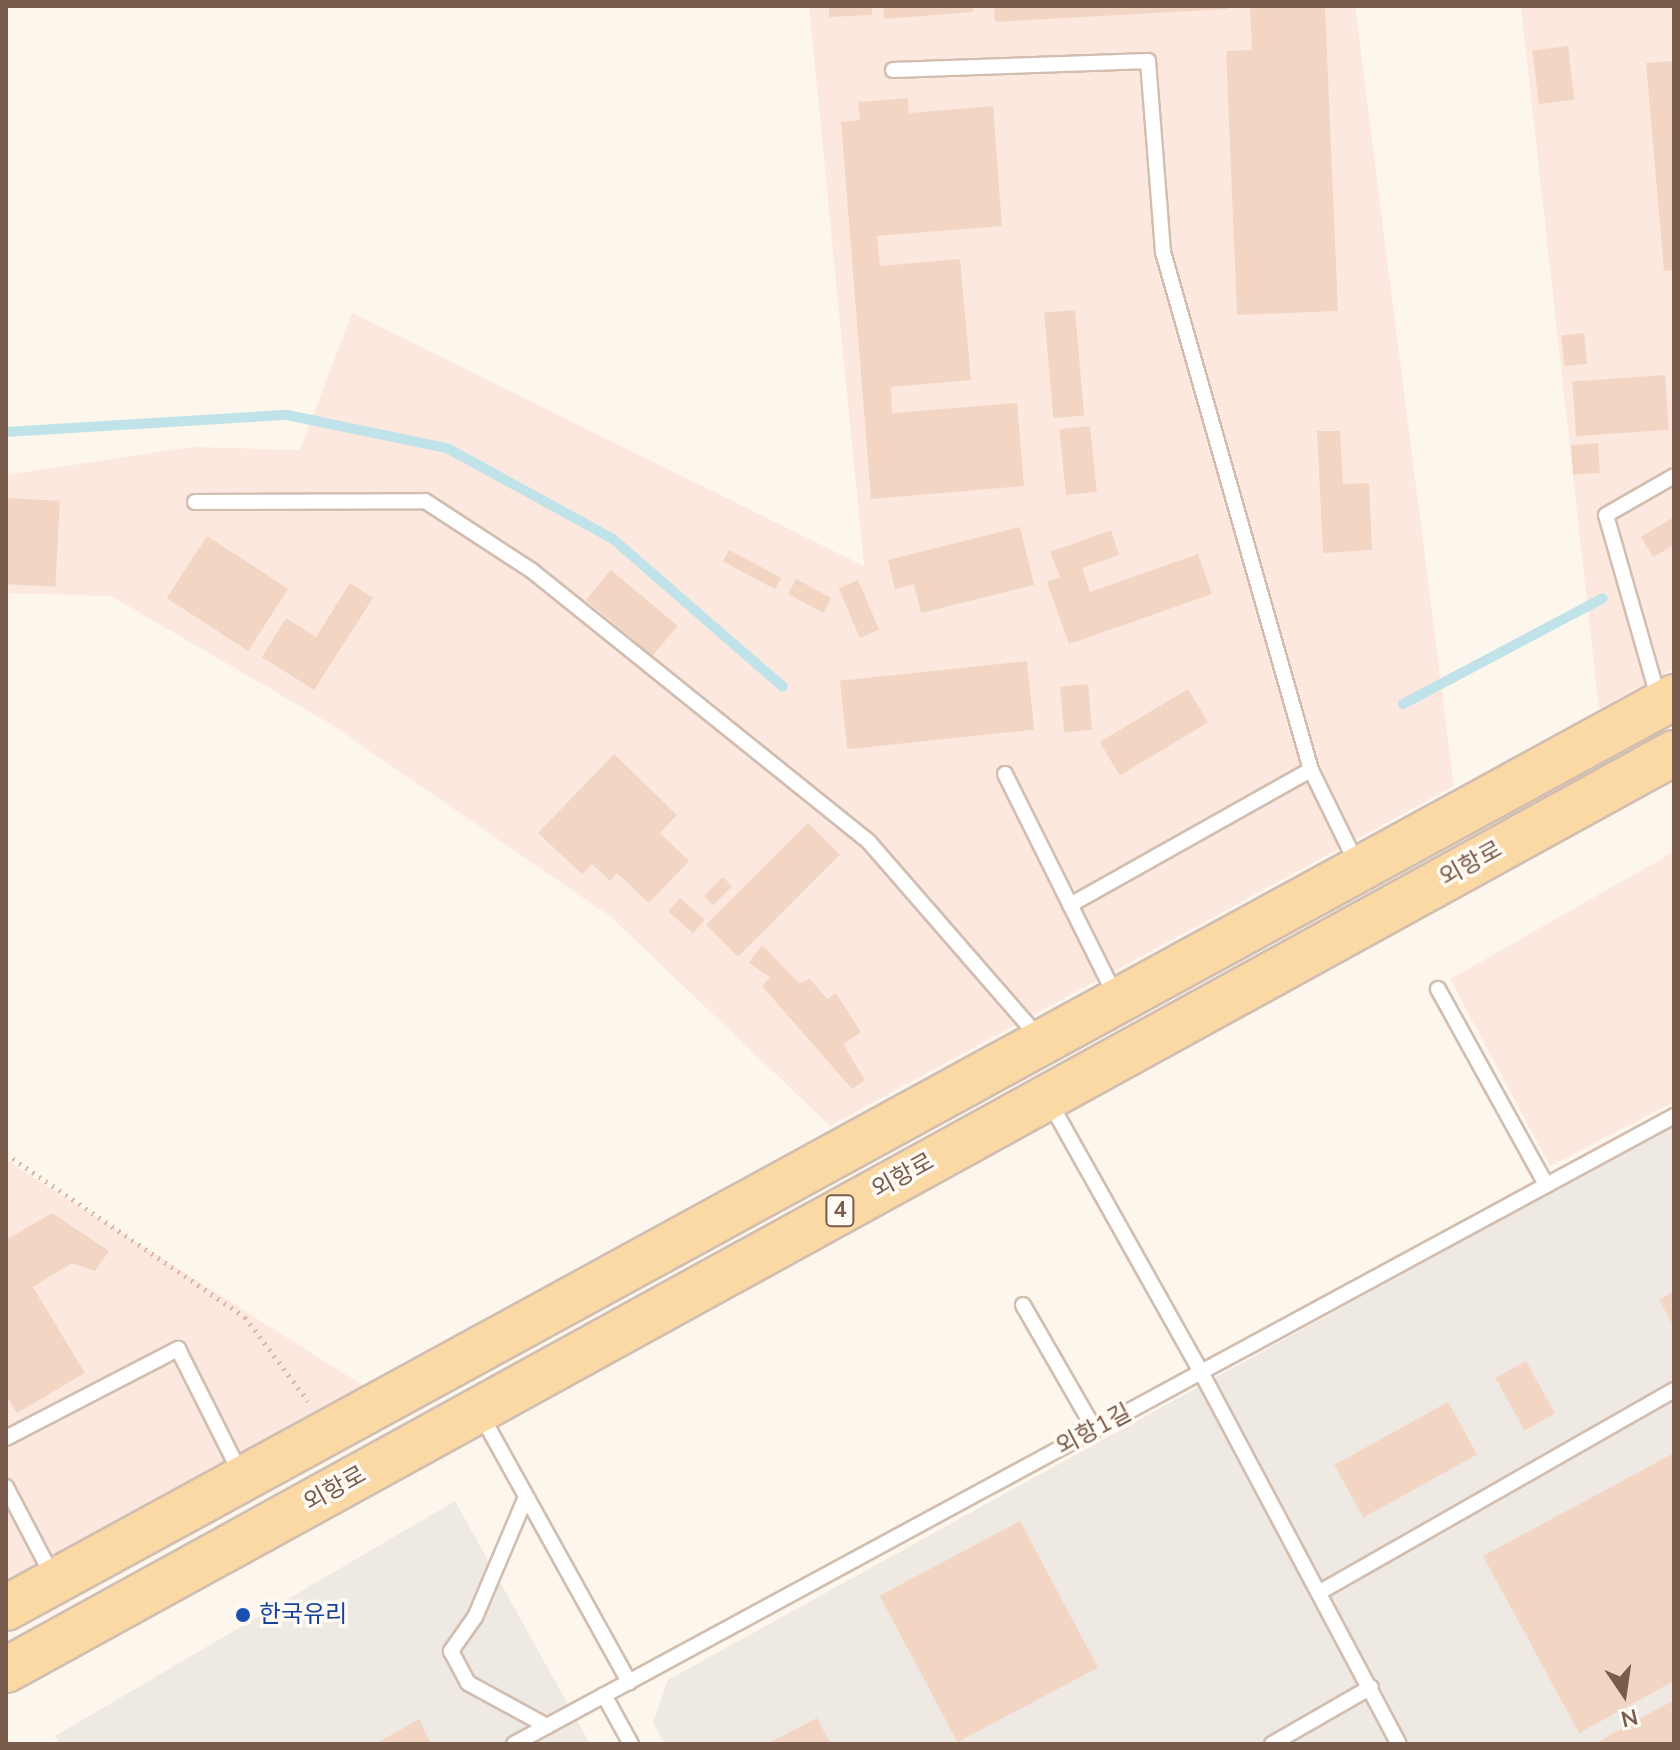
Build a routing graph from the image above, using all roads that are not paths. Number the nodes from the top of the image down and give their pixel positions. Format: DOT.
graph roads {
  1 [pos="893,70"];
  2 [pos="1674,476"];
  3 [pos="195,502"];
  4 [pos="1667,701"];
  5 [pos="1674,753"];
  6 [pos="1311,770"];
  7 [pos="1005,774"];
  8 [pos="1360,869"];
  9 [pos="1070,905"];
  10 [pos="1438,989"];
  11 [pos="1118,1001"];
  12 [pos="1043,1042"];
  13 [pos="1047,1098"];
  14 [pos="1674,1116"];
  15 [pos="1546,1185"];
  16 [pos="1023,1305"];
  17 [pos="1201,1372"];
  18 [pos="1674,1390"];
  19 [pos="478,1410"];
  20 [pos="1095,1430"];
  21 [pos="6,1438"];
  22 [pos="243,1479"];
  23 [pos="6,1487"];
  24 [pos="526,1497"];
  25 [pos="56,1581"];
  26 [pos="1320,1592"];
  27 [pos="6,1608"];
  28 [pos="6,1670"];
  29 [pos="629,1682"];
  30 [pos="1371,1687"];
  31 [pos="604,1695"];
  32 [pos="547,1726"];
  33 [pos="514,1744"];
  34 [pos="631,1744"];
  35 [pos="1272,1744"];
  36 [pos="1399,1744"];
  1 -- 6 [label="lane"];
  2 -- 4 [label="lane"];
  3 -- 12 [label="lane"];
  4 -- 8 [label="main road, 외항로 / 4"];
  5 -- 13 [label="main road, 외항로 / 4"];
  6 -- 8 [label="lane"];
  6 -- 9 [label="lane"];
  7 -- 9 [label="lane"];
  8 -- 11 [label="main road, 외항로 / 4"];
  9 -- 11 [label="lane"];
  10 -- 15 [label="lane"];
  11 -- 12 [label="main road, 외항로 / 4"];
  12 -- 22 [label="main road, 외항로 / 4"];
  13 -- 17 [label="lane"];
  13 -- 19 [label="main road, 외항로 / 4"];
  14 -- 15 [label="lane, 외항1길"];
  15 -- 17 [label="lane, 외항1길"];
  16 -- 20 [label="lane"];
  17 -- 20 [label="lane, 외항1길"];
  17 -- 26 [label="lane"];
  18 -- 26 [label="lane"];
  19 -- 24 [label="lane"];
  19 -- 28 [label="main road, 외항로 / 4"];
  20 -- 29 [label="lane, 외항1길"];
  21 -- 22 [label="lane"];
  22 -- 25 [label="main road, 외항로 / 4"];
  23 -- 25 [label="lane"];
  24 -- 29 [label="lane"];
  24 -- 32 [label="lane"];
  25 -- 27 [label="main road, 외항로 / 4"];
  26 -- 30 [label="lane"];
  29 -- 31 [label="lane, 외항1길"];
  30 -- 35 [label="lane"];
  30 -- 36 [label="lane"];
  31 -- 32 [label="lane, 외항1길"];
  31 -- 34 [label="lane"];
  32 -- 33 [label="lane, 외항1길"];
}
